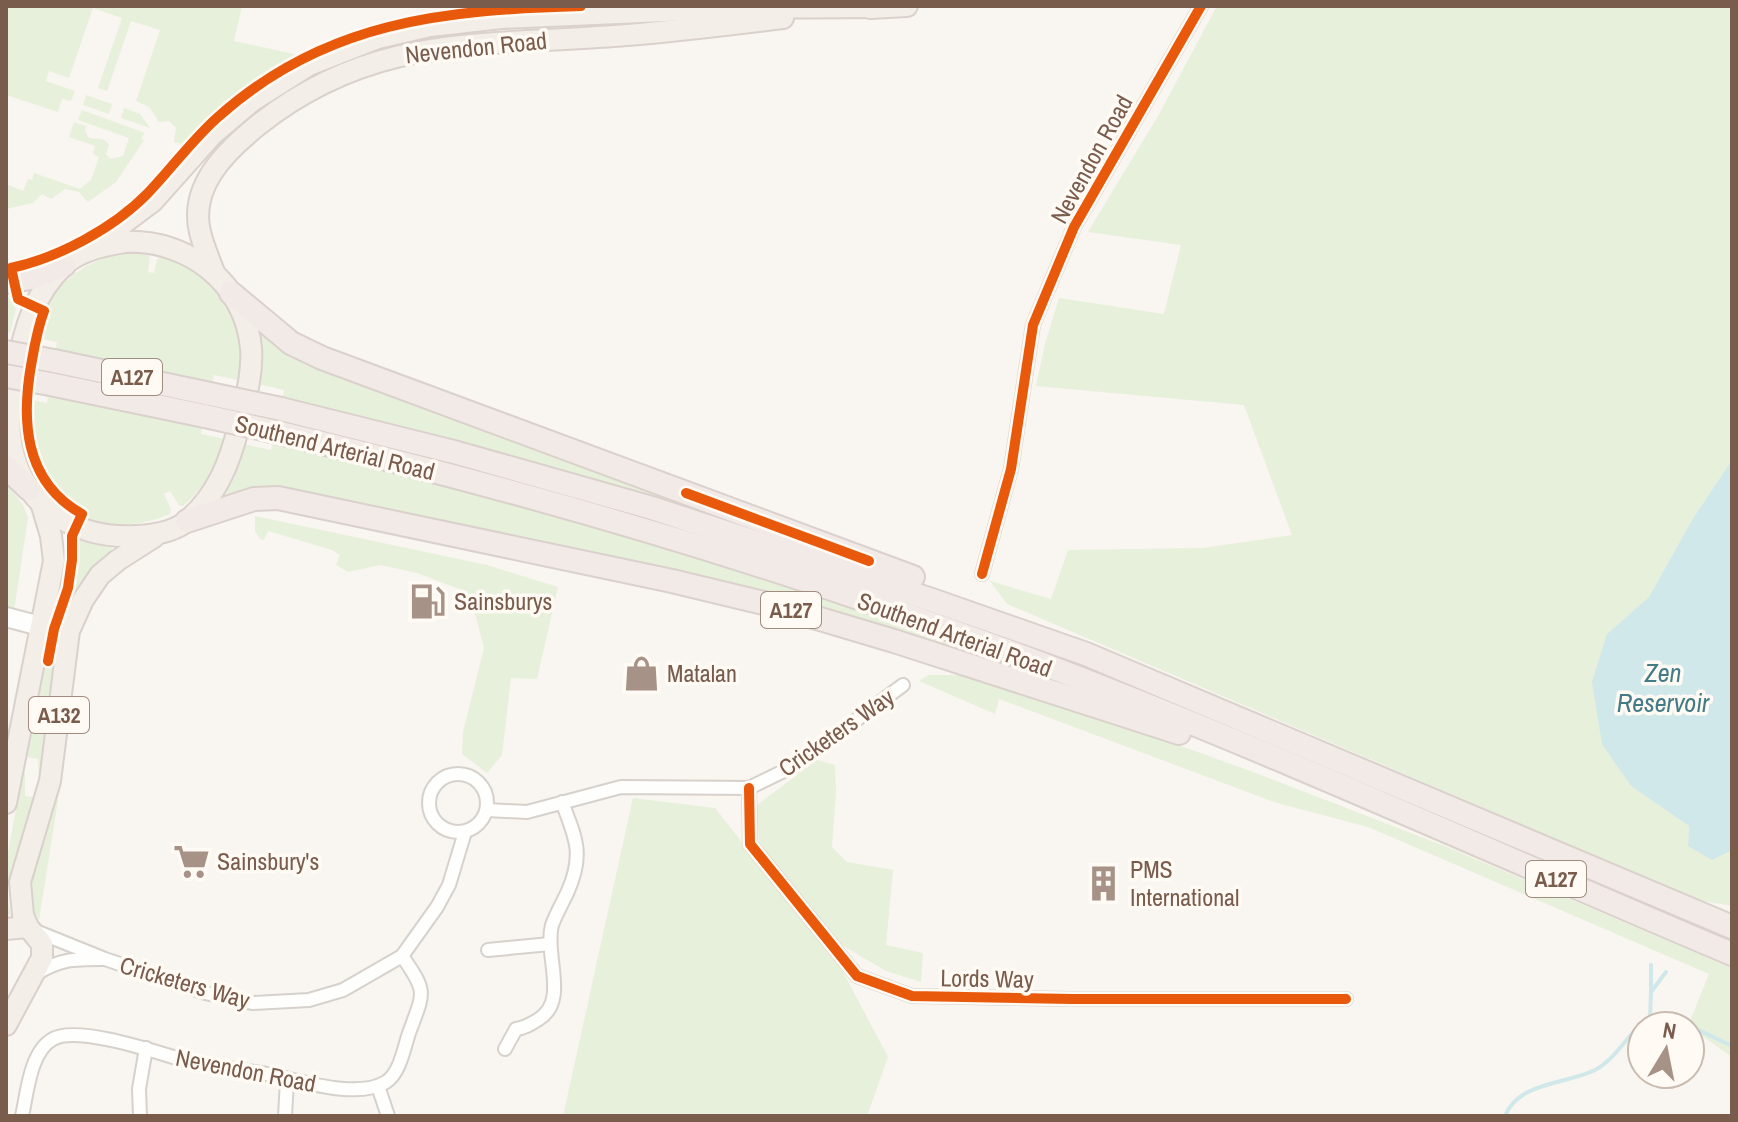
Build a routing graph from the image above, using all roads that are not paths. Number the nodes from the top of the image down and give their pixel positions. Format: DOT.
graph roads {
  1 [pos="907,6"];
  2 [pos="1201,6"];
  3 [pos="881,7"];
  4 [pos="85,252"];
  5 [pos="64,265"];
  6 [pos="214,272"];
  7 [pos="6,282"];
  8 [pos="231,293"];
  9 [pos="6,352"];
  10 [pos="6,376"];
  11 [pos="207,405"];
  12 [pos="6,467"];
  13 [pos="35,498"];
  14 [pos="187,521"];
  15 [pos="157,534"];
  16 [pos="982,574"];
  17 [pos="6,617"];
  18 [pos="40,626"];
  19 [pos="1086,654"];
  20 [pos="903,685"];
  21 [pos="749,788"];
  22 [pos="562,802"];
  23 [pos="6,803"];
  24 [pos="1380,804"];
  25 [pos="487,810"];
  26 [pos="465,832"];
  27 [pos="1732,927"];
  28 [pos="30,928"];
  29 [pos="6,929"];
  30 [pos="550,944"];
  31 [pos="488,950"];
  32 [pos="1732,954"];
  33 [pos="402,956"];
  34 [pos="105,959"];
  35 [pos="35,974"];
  36 [pos="1346,999"];
  37 [pos="6,1025"];
  38 [pos="146,1048"];
  39 [pos="505,1049"];
  40 [pos="287,1081"];
  41 [pos="378,1086"];
  42 [pos="22,1116"];
  43 [pos="140,1116"];
  44 [pos="285,1116"];
  45 [pos="388,1116"];
  1 -- 3 [label="main road, Nevendon Road / A132"];
  2 -- 16 [label="street, Nevendon Road"];
  3 -- 4 [label="main road, Nevendon Road / A132"];
  3 -- 6 [label="main road, Nevendon Road / A132"];
  4 -- 5 [label="main road, A132"];
  4 -- 6 [label="main road, A132"];
  5 -- 7 [label="highway"];
  5 -- 13 [label="main road, A132"];
  6 -- 8 [label="main road, A132"];
  8 -- 14 [label="main road, A132"];
  8 -- 19 [label="highway, A127"];
  9 -- 11 [label="highway, Southend Arterial Road / A127, bridge"];
  10 -- 11 [label="highway, Southend Arterial Road / A127, bridge"];
  11 -- 19 [label="highway, Southend Arterial Road / A127, bridge"];
  11 -- 24 [label="highway, Southend Arterial Road / A127, bridge"];
  12 -- 13 [label="highway"];
  13 -- 15 [label="main road, A132"];
  13 -- 18 [label="main road, A132"];
  14 -- 15 [label="main road, A132"];
  14 -- 24 [label="highway, A127"];
  15 -- 28 [label="main road, A132"];
  17 -- 18 [label="street"];
  18 -- 23 [label="main road, A132"];
  19 -- 27 [label="highway, Southend Arterial Road / A127"];
  20 -- 21 [label="street, Cricketers Way"];
  21 -- 22 [label="street, Cricketers Way"];
  21 -- 36 [label="street, Lords Way"];
  22 -- 25 [label="street, Cricketers Way"];
  22 -- 30 [label="street"];
  24 -- 32 [label="highway, Southend Arterial Road / A127"];
  25 -- 26 [label="street"];
  25 -- 26 [label="street"];
  26 -- 33 [label="street, Cricketers Way"];
  28 -- 29 [label="main road"];
  28 -- 34 [label="street, Cricketers Way"];
  28 -- 35 [label="main road, A132"];
  30 -- 31 [label="street"];
  30 -- 39 [label="street"];
  33 -- 34 [label="street, Cricketers Way"];
  33 -- 41 [label="street"];
  34 -- 35 [label="street, Cricketers Way"];
  35 -- 37 [label="main road, A132"];
  38 -- 40 [label="street, Nevendon Road"];
  38 -- 42 [label="street, Nevendon Road"];
  38 -- 43 [label="street"];
  40 -- 41 [label="street, Nevendon Road"];
  40 -- 44 [label="street"];
  41 -- 45 [label="street"];
}
